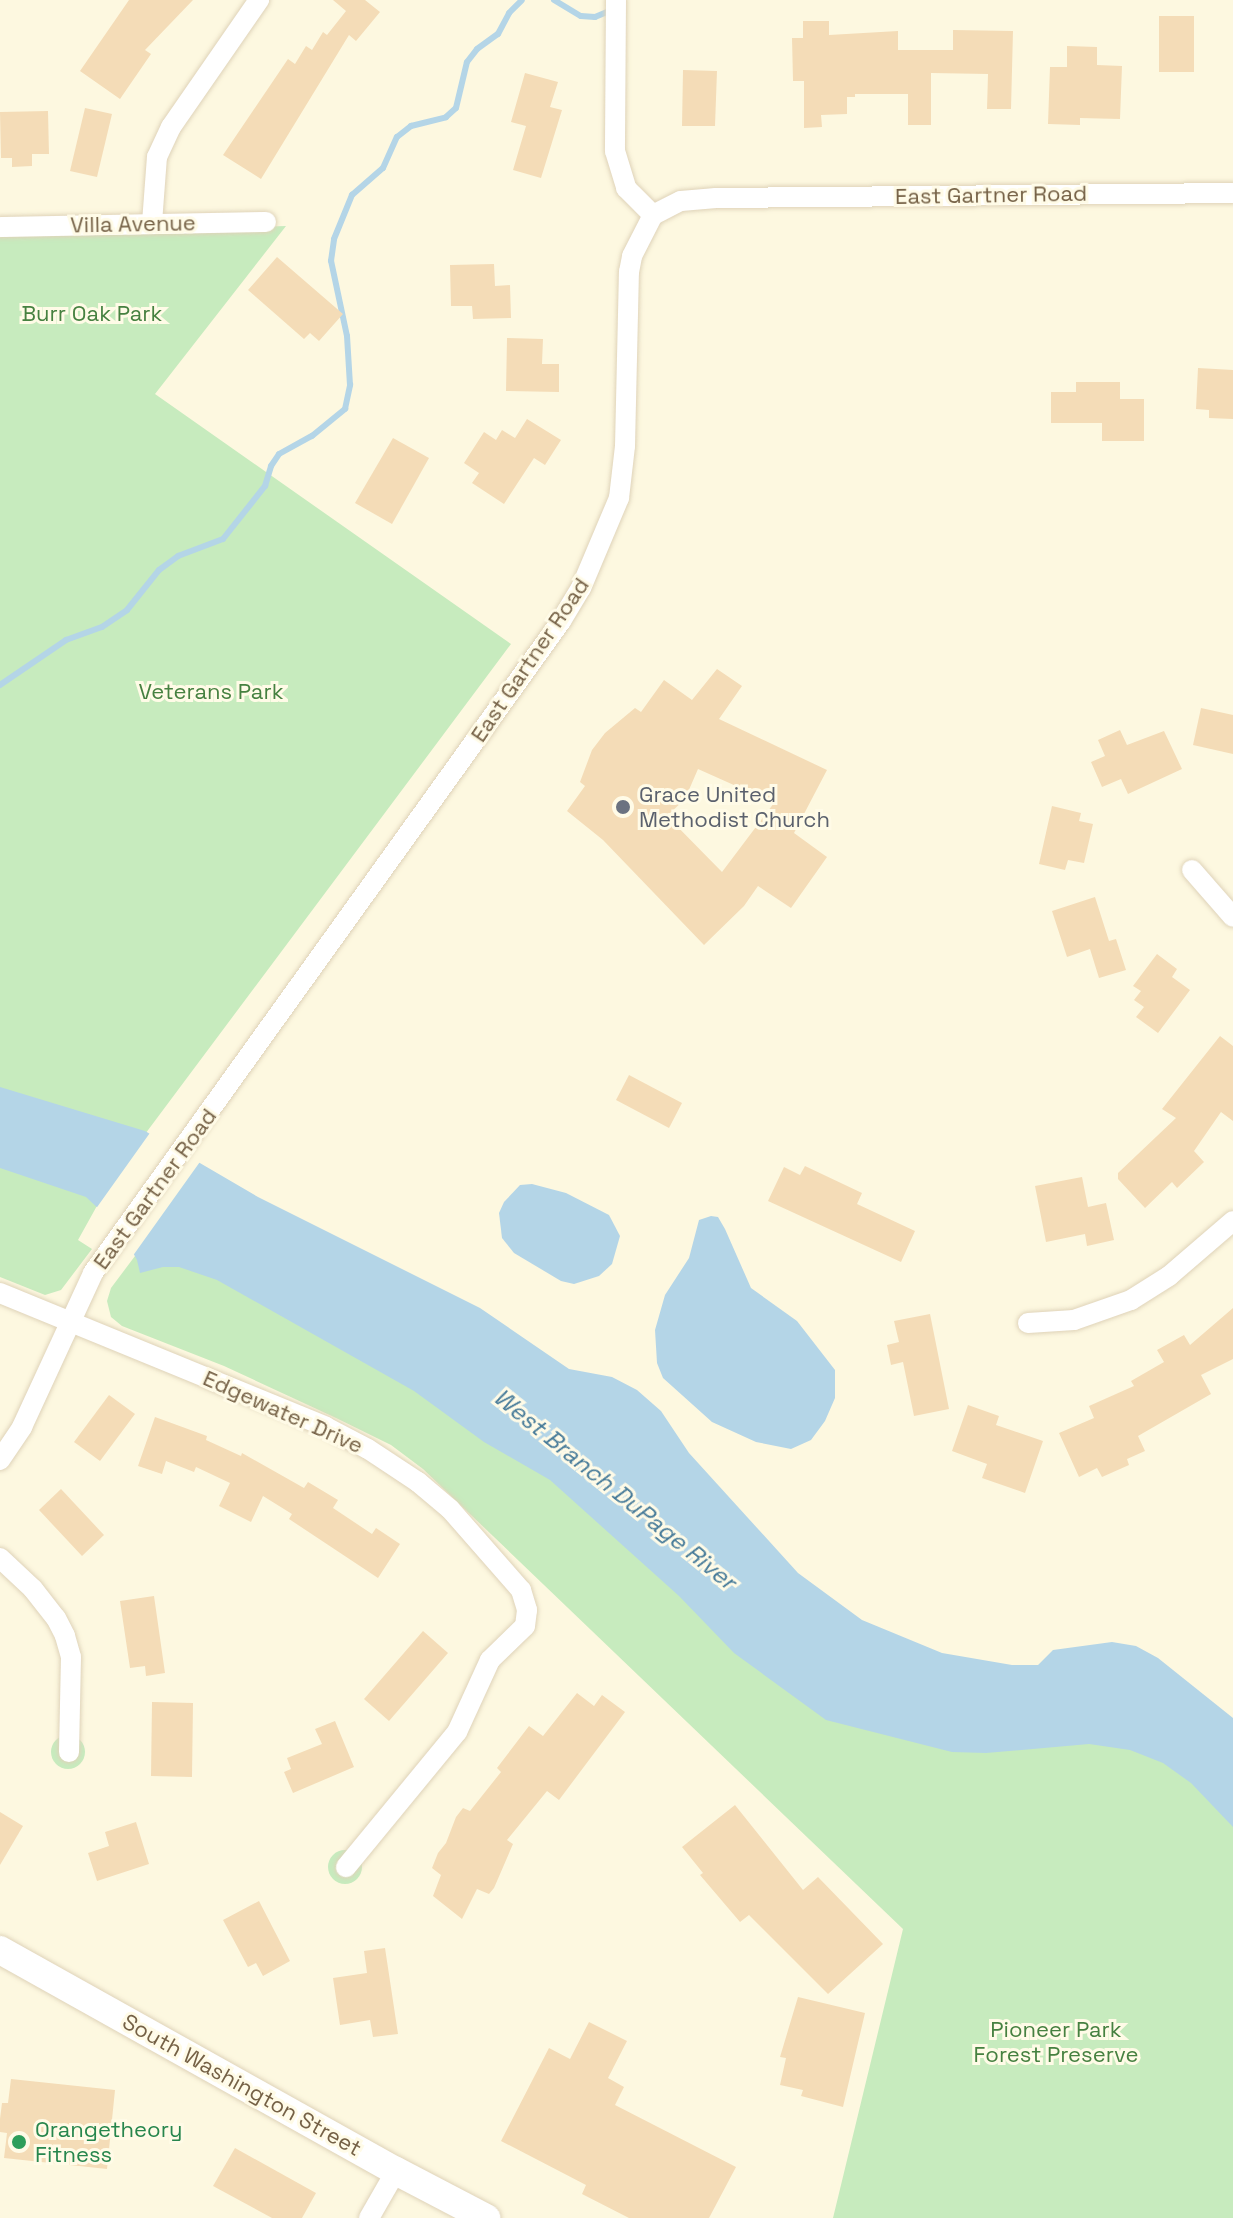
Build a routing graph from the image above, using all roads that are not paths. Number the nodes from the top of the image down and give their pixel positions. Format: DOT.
graph roads {
  1 [pos="259,0"];
  2 [pos="616,0"];
  3 [pos="1233,193"];
  4 [pos="653,215"];
  5 [pos="266,222"];
  6 [pos="152,223"];
  7 [pos="0,227"];
  8 [pos="1192,870"];
  9 [pos="1233,917"];
  10 [pos="1233,1221"];
  11 [pos="0,1293"];
  12 [pos="68,1321"];
  13 [pos="1028,1323"];
  14 [pos="0,1460"];
  15 [pos="0,1558"];
  16 [pos="69,1752"];
  17 [pos="346,1867"];
  18 [pos="0,1950"];
  19 [pos="396,2171"];
  20 [pos="369,2218"];
  21 [pos="486,2218"];
  1 -- 6 [label="street"];
  2 -- 4 [label="street"];
  3 -- 4 [label="street, East Gartner Road"];
  4 -- 12 [label="street, East Gartner Road"];
  5 -- 6 [label="street, Villa Avenue"];
  6 -- 7 [label="street, Villa Avenue"];
  8 -- 9 [label="street"];
  10 -- 13 [label="street"];
  11 -- 12 [label="street, Edgewater Drive"];
  12 -- 14 [label="street, East Gartner Road"];
  12 -- 17 [label="street, Edgewater Drive"];
  15 -- 16 [label="street"];
  18 -- 19 [label="main road, South Washington Street"];
  19 -- 20 [label="street"];
  19 -- 21 [label="main road, South Washington Street"];
}
